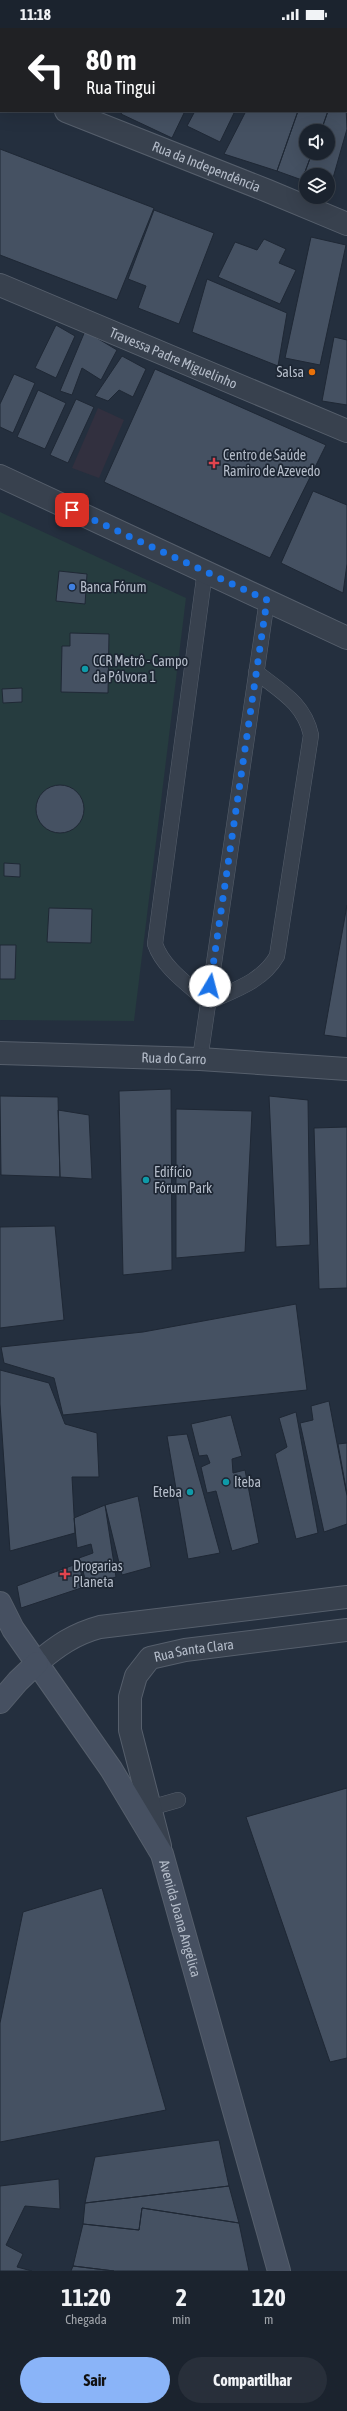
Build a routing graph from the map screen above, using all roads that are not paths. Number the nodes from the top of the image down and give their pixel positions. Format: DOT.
graph roads {
  1 [pos="69,112"];
  2 [pos="347,224"];
  3 [pos="0,285"];
  4 [pos="347,431"];
  5 [pos="0,476"];
  6 [pos="205,571"];
  7 [pos="267,600"];
  8 [pos="347,638"];
  9 [pos="256,672"];
  10 [pos="208,1002"];
  11 [pos="0,1053"];
  12 [pos="200,1059"];
  13 [pos="347,1069"];
  14 [pos="347,1597"];
  15 [pos="0,1604"];
  16 [pos="347,1630"];
  17 [pos="37,1663"];
  18 [pos="0,1702"];
  19 [pos="178,1800"];
  20 [pos="150,1808"];
  21 [pos="162,1854"];
  22 [pos="279,2271"];
  1 -- 2 [label="street, Rua da Independência"];
  3 -- 4 [label="street, Travessa Padre Miguelinho"];
  5 -- 6 [label="street"];
  6 -- 7 [label="street"];
  6 -- 10 [label="lane"];
  7 -- 8 [label="street"];
  7 -- 9 [label="lane"];
  9 -- 10 [label="lane"];
  9 -- 10 [label="lane"];
  10 -- 12 [label="lane"];
  11 -- 12 [label="street, Rua do Carro"];
  12 -- 13 [label="street, Rua do Carro"];
  14 -- 17 [label="street"];
  15 -- 17 [label="main road, Avenida Joana Angélica"];
  16 -- 20 [label="street, Rua Santa Clara"];
  17 -- 18 [label="main road"];
  17 -- 21 [label="main road, Avenida Joana Angélica"];
  19 -- 20 [label="lane"];
  20 -- 21 [label="street, Rua Santa Clara"];
  21 -- 22 [label="main road, Avenida Joana Angélica"];
}
